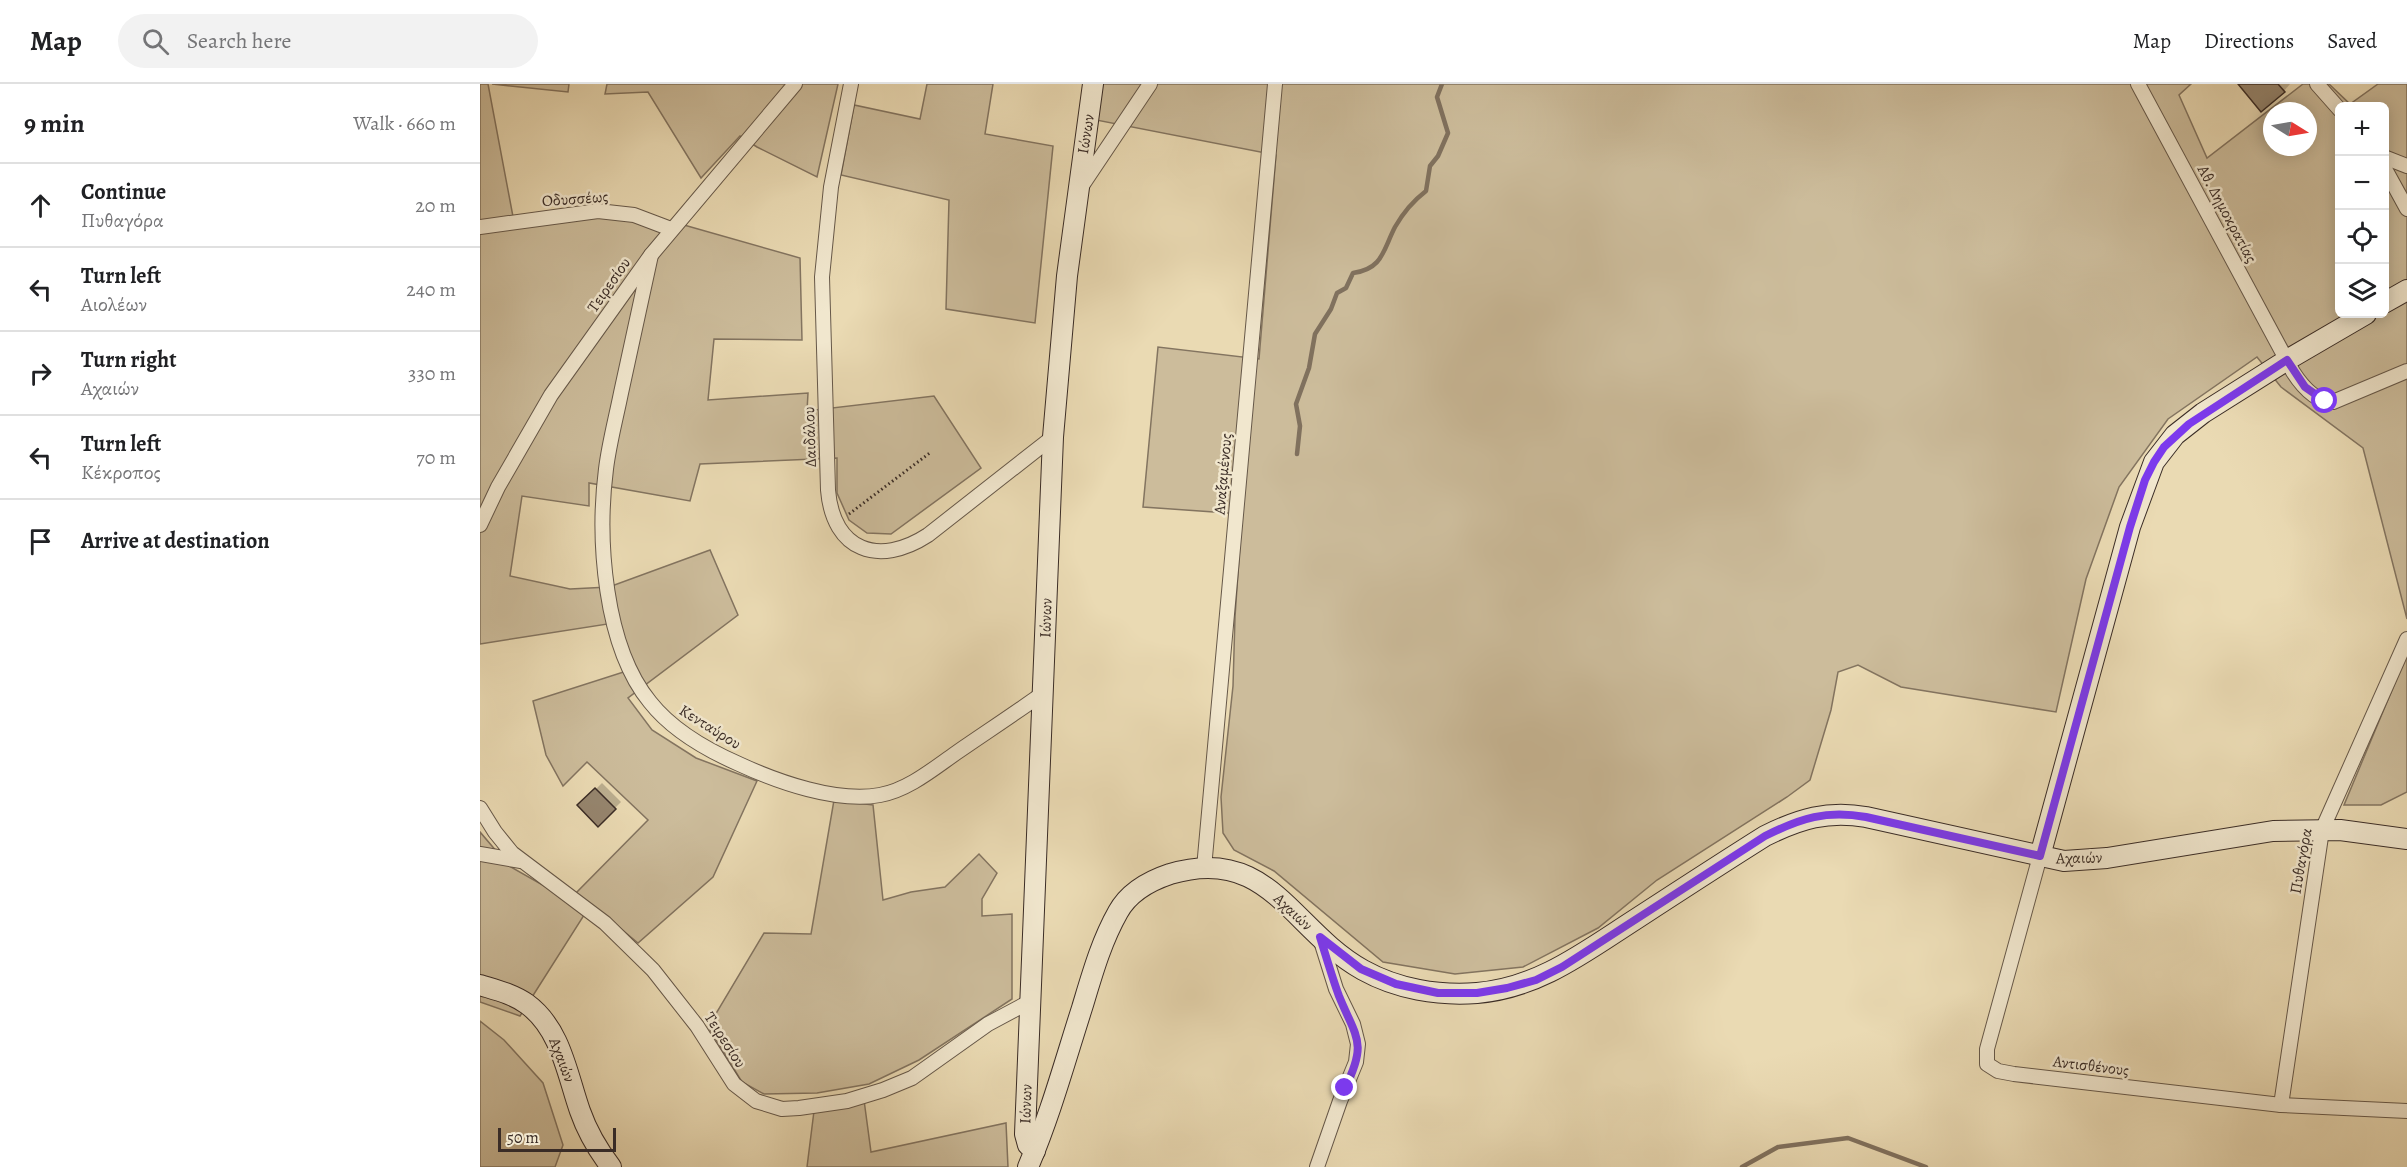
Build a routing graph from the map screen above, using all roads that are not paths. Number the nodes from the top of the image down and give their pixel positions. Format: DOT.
graph roads {
  1 [pos="795,84"];
  2 [pos="851,84"];
  3 [pos="1093,84"];
  4 [pos="1150,84"];
  5 [pos="1275,84"];
  6 [pos="2138,84"];
  7 [pos="2317,84"];
  8 [pos="2335,104"];
  9 [pos="2389,159"];
  10 [pos="2407,166"];
  11 [pos="2389,175"];
  12 [pos="1077,194"];
  13 [pos="2407,209"];
  14 [pos="480,227"];
  15 [pos="671,229"];
  16 [pos="651,255"];
  17 [pos="2407,290"];
  18 [pos="2389,301"];
  19 [pos="2359,318"];
  20 [pos="2287,360"];
  21 [pos="2407,371"];
  22 [pos="1053,437"];
  23 [pos="480,525"];
  24 [pos="2407,639"];
  25 [pos="1042,694"];
  26 [pos="480,808"];
  27 [pos="2322,830"];
  28 [pos="2407,839"];
  29 [pos="480,854"];
  30 [pos="2040,856"];
  31 [pos="523,862"];
  32 [pos="1204,868"];
  33 [pos="1320,937"];
  34 [pos="480,985"];
  35 [pos="1031,1001"];
  36 [pos="2281,1105"];
  37 [pos="2407,1111"];
  38 [pos="1031,1159"];
  39 [pos="611,1167"];
  40 [pos="1317,1167"];
  1 -- 15 [label="street, Τειρεσίου"];
  2 -- 22 [label="street, Δαιδάλου"];
  3 -- 12 [label="main road, Ιώνων"];
  4 -- 12 [label="street"];
  5 -- 32 [label="street, Αναξαμένους"];
  6 -- 20 [label="street, Αθ. Δημοκρατίας"];
  7 -- 8 [label="street"];
  9 -- 10 [label="street"];
  11 -- 13 [label="street"];
  12 -- 22 [label="main road, Ιώνων"];
  14 -- 15 [label="street, Οδυσσέως"];
  15 -- 16 [label="street, Τειρεσίου"];
  16 -- 23 [label="street, Τειρεσίου"];
  16 -- 25 [label="street, Κενταύρου"];
  17 -- 18 [label="main road"];
  19 -- 20 [label="main road"];
  20 -- 21 [label="street"];
  20 -- 30 [label="main road"];
  22 -- 25 [label="main road, Ιώνων"];
  24 -- 27 [label="street, Πυθαγόρα"];
  25 -- 35 [label="main road, Ιώνων"];
  26 -- 31 [label="street, Τειρεσίου"];
  27 -- 28 [label="main road, Αχαιών"];
  27 -- 30 [label="main road, Αχαιών"];
  27 -- 36 [label="street, Πυθαγόρα"];
  29 -- 31 [label="street"];
  30 -- 33 [label="main road, Αχαιών"];
  30 -- 36 [label="street, Αντισθένους"];
  31 -- 35 [label="street, Τειρεσίου"];
  32 -- 33 [label="main road, Αχαιών"];
  32 -- 38 [label="main road, Αχαιών"];
  33 -- 40 [label="street"];
  34 -- 39 [label="main road, Αχαιών"];
  35 -- 38 [label="main road, Ιώνων"];
  36 -- 37 [label="street, Αντισθένους"];
}
